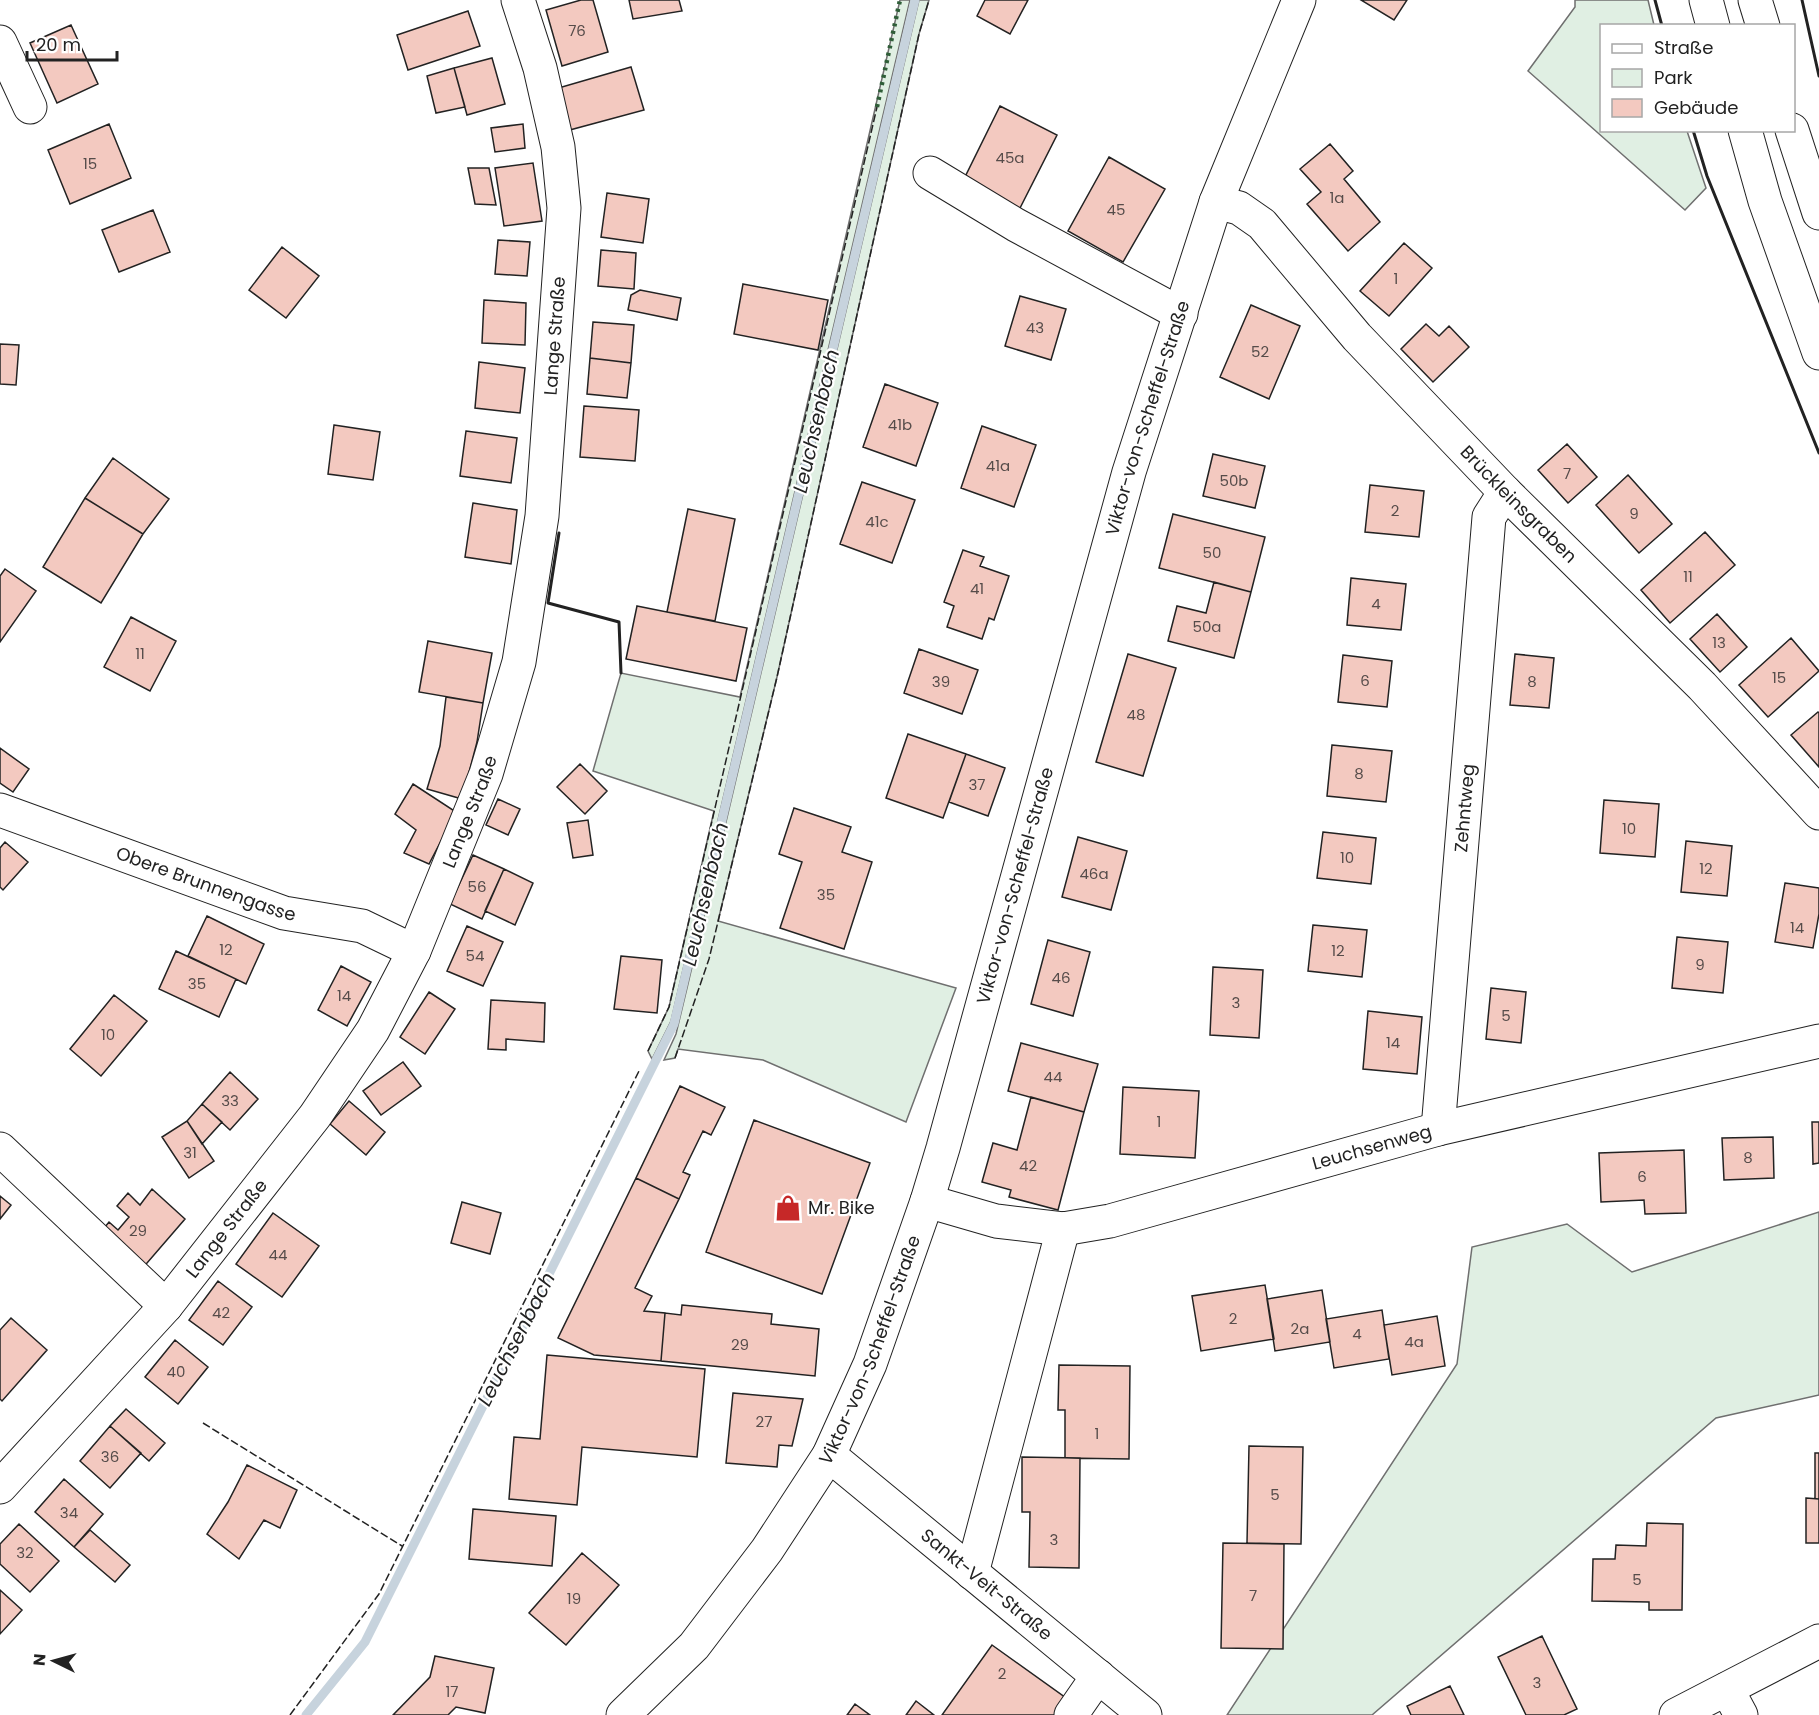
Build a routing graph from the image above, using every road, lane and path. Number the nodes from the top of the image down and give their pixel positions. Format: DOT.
graph roads {
  1 [pos="518,0"];
  2 [pos="1299,0"];
  3 [pos="1706,0"];
  4 [pos="1755,0"];
  5 [pos="1712,24"];
  6 [pos="1762,24"];
  7 [pos="0,42"];
  8 [pos="30,107"];
  9 [pos="1746,132"];
  10 [pos="1793,132"];
  11 [pos="930,174"];
  12 [pos="1216,202"];
  13 [pos="1819,213"];
  14 [pos="1181,314"];
  15 [pos="1819,353"];
  16 [pos="1505,492"];
  17 [pos="0,810"];
  18 [pos="1819,813"];
  19 [pos="414,951"];
  20 [pos="1819,1041"];
  21 [pos="1438,1129"];
  22 [pos="0,1149"];
  23 [pos="927,1201"];
  24 [pos="1063,1229"];
  25 [pos="166,1306"];
  26 [pos="828,1455"];
  27 [pos="0,1487"];
  28 [pos="972,1572"];
  29 [pos="1819,1641"];
  30 [pos="1098,1676"];
  31 [pos="1734,1702"];
  32 [pos="623,1715"];
  33 [pos="1071,1715"];
  34 [pos="1145,1715"];
  35 [pos="1676,1715"];
  1 -- 19 [label="main road, Lange Straße"];
  2 -- 12 [label="main road, Viktor-von-Scheffel-Straße"];
  3 -- 5 [label="main road"];
  4 -- 6 [label="main road"];
  7 -- 8 [label="main road"];
  9 -- 15 [label="main road"];
  10 -- 13 [label="main road"];
  11 -- 14 [label="main road"];
  12 -- 14 [label="main road, Viktor-von-Scheffel-Straße"];
  12 -- 16 [label="main road, Brückleinsgraben"];
  14 -- 23 [label="main road, Viktor-von-Scheffel-Straße"];
  16 -- 18 [label="main road, Brückleinsgraben"];
  16 -- 21 [label="main road, Zehntweg"];
  17 -- 19 [label="main road, Obere Brunnengasse"];
  19 -- 25 [label="main road, Lange Straße"];
  20 -- 21 [label="main road, Leuchsenweg"];
  21 -- 24 [label="main road, Leuchsenweg"];
  22 -- 25 [label="main road"];
  23 -- 24 [label="main road, Leuchsenweg"];
  23 -- 26 [label="main road, Viktor-von-Scheffel-Straße"];
  24 -- 28 [label="main road"];
  25 -- 27 [label="main road, Lange Straße"];
  26 -- 28 [label="main road, Sankt-Veit-Straße"];
  26 -- 32 [label="main road, Viktor-von-Scheffel-Straße"];
  28 -- 30 [label="main road, Sankt-Veit-Straße"];
  29 -- 31 [label="main road"];
  30 -- 33 [label="main road"];
  30 -- 34 [label="main road, Sankt-Veit-Straße"];
  31 -- 35 [label="main road"];
}
